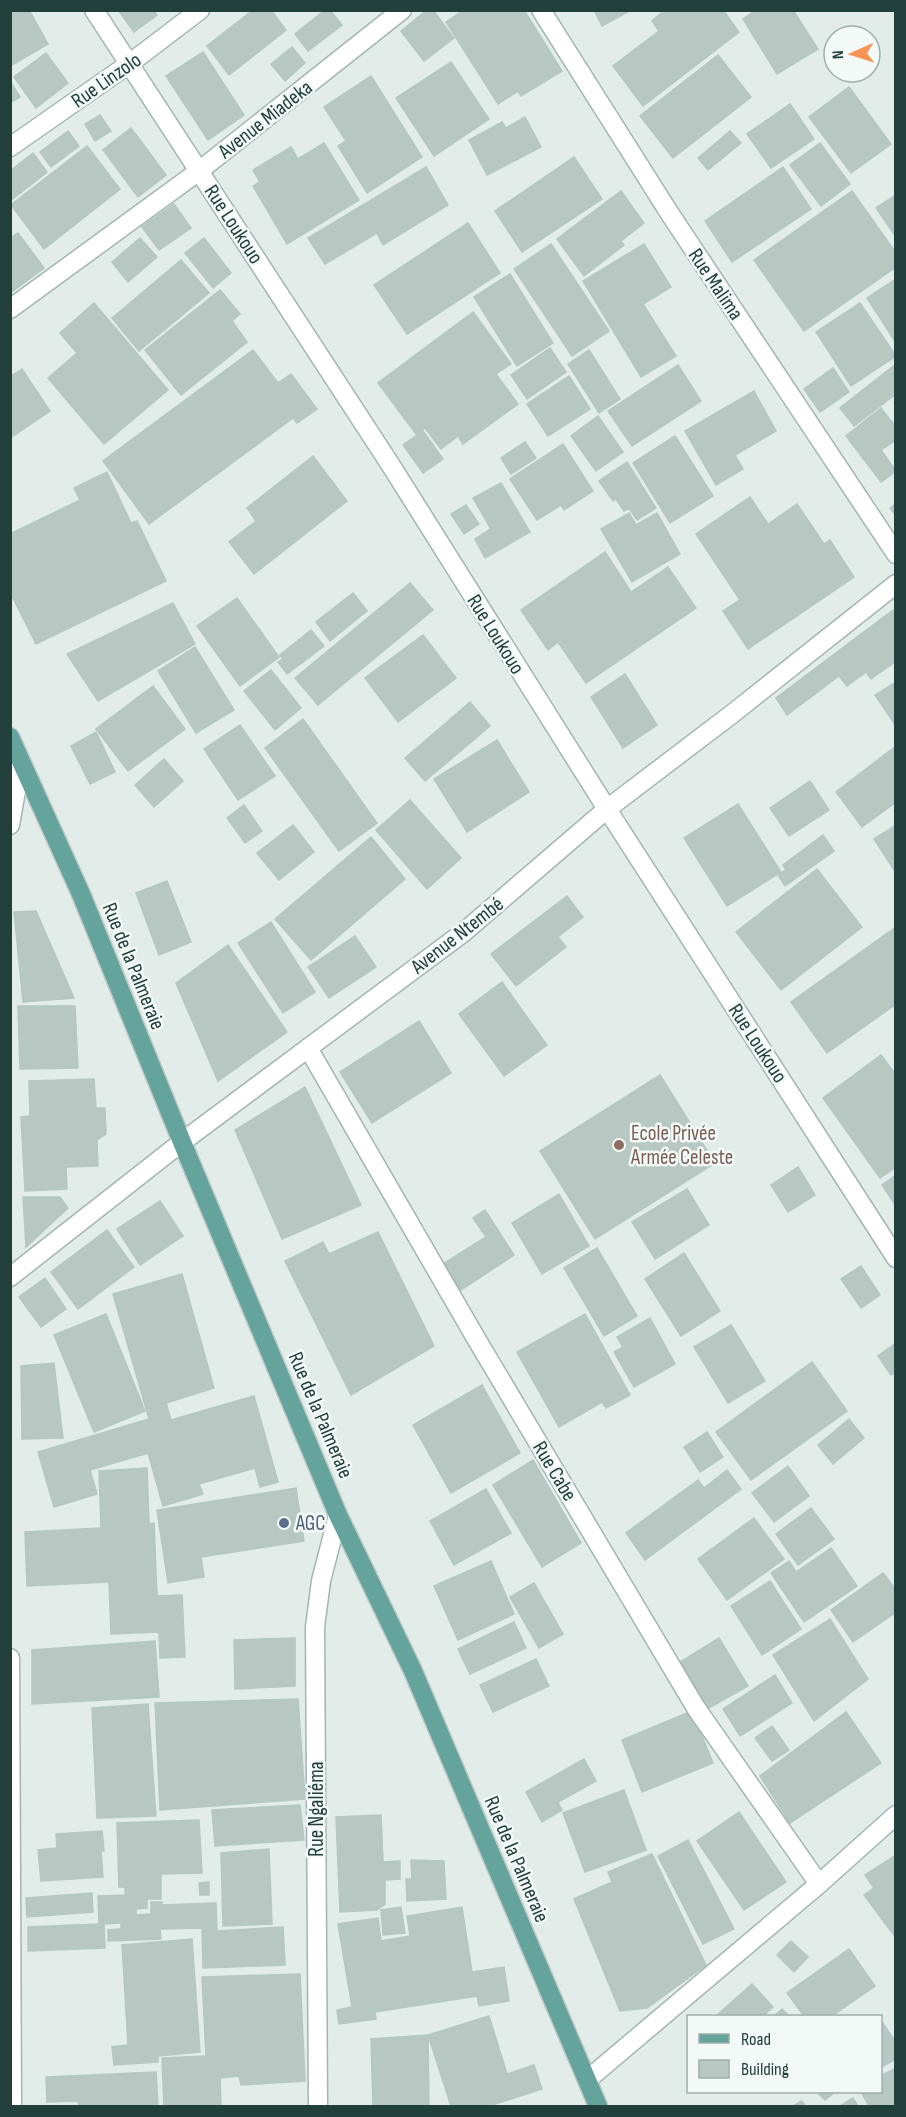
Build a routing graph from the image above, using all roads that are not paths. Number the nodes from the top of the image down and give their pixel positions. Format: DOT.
graph roads {
  1 [pos="94,10"];
  2 [pos="200,10"];
  3 [pos="402,10"];
  4 [pos="541,10"];
  5 [pos="129,64"];
  6 [pos="10,147"];
  7 [pos="199,171"];
  8 [pos="10,309"];
  9 [pos="896,554"];
  10 [pos="896,584"];
  11 [pos="10,737"];
  12 [pos="21,762"];
  13 [pos="607,809"];
  14 [pos="10,825"];
  15 [pos="308,1047"];
  16 [pos="182,1142"];
  17 [pos="896,1258"];
  18 [pos="10,1276"];
  19 [pos="338,1515"];
  20 [pos="10,1658"];
  21 [pos="896,1815"];
  22 [pos="819,1884"];
  23 [pos="586,2080"];
  24 [pos="12,2106"];
  25 [pos="318,2106"];
  26 [pos="598,2106"];
  1 -- 5 [label="street, Rue Loukouo"];
  2 -- 5 [label="street, Rue Linzolo"];
  3 -- 7 [label="street, Avenue Miadeka"];
  4 -- 9 [label="street, Rue Malima"];
  5 -- 6 [label="street, Rue Linzolo"];
  5 -- 7 [label="street, Rue Loukouo"];
  7 -- 8 [label="street, Avenue Miadeka"];
  7 -- 13 [label="street, Rue Loukouo"];
  10 -- 13 [label="street, Avenue Ntembé"];
  11 -- 12 [label="main road, Rue de la Palmeraie"];
  12 -- 14 [label="street"];
  12 -- 16 [label="main road, Rue de la Palmeraie"];
  13 -- 15 [label="street, Avenue Ntembé"];
  13 -- 17 [label="street, Rue Loukouo"];
  15 -- 16 [label="street, Avenue Ntembé"];
  15 -- 22 [label="street, Rue Cabe"];
  16 -- 18 [label="street, Avenue Ntembé"];
  16 -- 19 [label="main road, Rue de la Palmeraie"];
  19 -- 23 [label="main road, Rue de la Palmeraie"];
  19 -- 25 [label="street, Rue Ngaliéma"];
  20 -- 24 [label="street"];
  21 -- 22 [label="street"];
  22 -- 23 [label="street"];
  23 -- 26 [label="main road, Rue de la Palmeraie"];
}
